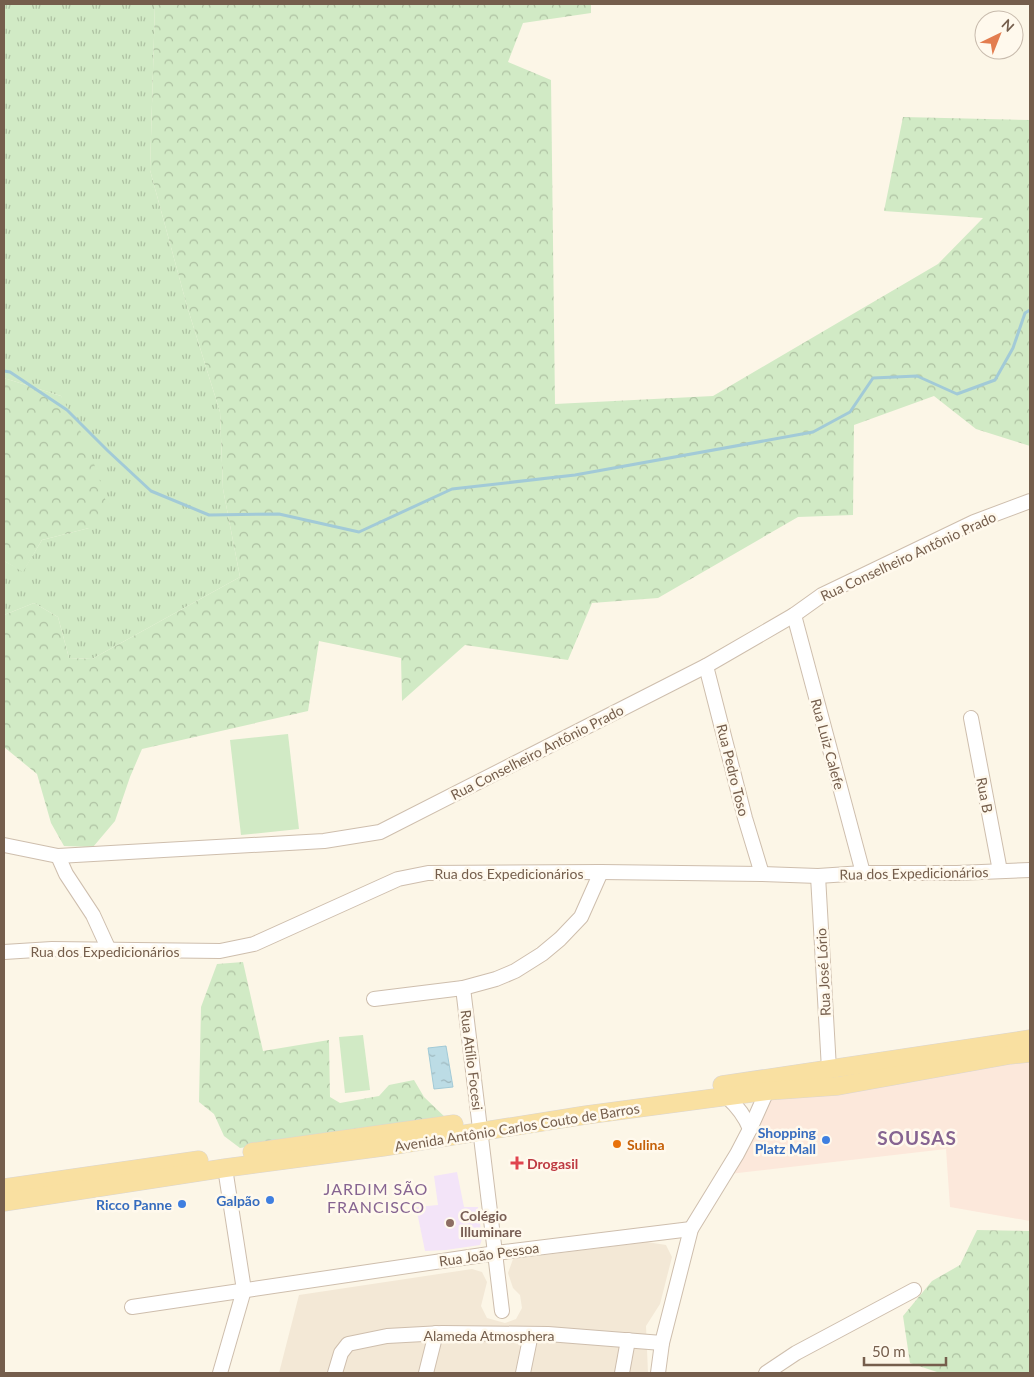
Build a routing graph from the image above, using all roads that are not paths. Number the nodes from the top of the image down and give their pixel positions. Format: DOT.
graph roads {
  1 [pos="1030,501"];
  2 [pos="794,615"];
  3 [pos="706,666"];
  4 [pos="971,718"];
  5 [pos="4,845"];
  6 [pos="58,856"];
  7 [pos="1030,870"];
  8 [pos="1000,871"];
  9 [pos="601,872"];
  10 [pos="862,873"];
  11 [pos="762,874"];
  12 [pos="818,876"];
  13 [pos="109,950"];
  14 [pos="4,952"];
  15 [pos="462,988"];
  16 [pos="374,999"];
  17 [pos="1030,1038"];
  18 [pos="1030,1053"];
  19 [pos="829,1069"];
  20 [pos="767,1091"];
  21 [pos="727,1096"];
  22 [pos="480,1125"];
  23 [pos="750,1129"];
  24 [pos="224,1168"];
  25 [pos="4,1188"];
  26 [pos="4,1202"];
  27 [pos="691,1229"];
  28 [pos="496,1252"];
  29 [pos="244,1290"];
  30 [pos="914,1290"];
  31 [pos="132,1307"];
  32 [pos="502,1311"];
  33 [pos="436,1333"];
  34 [pos="531,1334"];
  35 [pos="628,1340"];
  36 [pos="662,1343"];
  37 [pos="220,1373"];
  38 [pos="335,1373"];
  39 [pos="426,1373"];
  40 [pos="523,1373"];
  41 [pos="622,1373"];
  42 [pos="658,1373"];
  43 [pos="766,1373"];
  1 -- 2 [label="street, Rua Conselheiro Antônio Prado"];
  2 -- 3 [label="street, Rua Conselheiro Antônio Prado"];
  2 -- 10 [label="street, Rua Luiz Calefe"];
  3 -- 6 [label="street, Rua Conselheiro Antônio Prado"];
  3 -- 11 [label="street, Rua Pedro Toso"];
  4 -- 8 [label="street, Rua B"];
  5 -- 6 [label="street, Rua Conselheiro Antônio Prado"];
  6 -- 13 [label="street"];
  7 -- 8 [label="street, Rua dos Expedicionários"];
  8 -- 10 [label="street, Rua dos Expedicionários"];
  9 -- 11 [label="street, Rua dos Expedicionários"];
  9 -- 13 [label="street, Rua dos Expedicionários"];
  9 -- 15 [label="street"];
  10 -- 12 [label="street, Rua dos Expedicionários"];
  11 -- 12 [label="street, Rua dos Expedicionários"];
  12 -- 19 [label="street, Rua José Lório"];
  13 -- 14 [label="street, Rua dos Expedicionários"];
  15 -- 16 [label="street"];
  15 -- 22 [label="street, Rua Atílio Focesi"];
  17 -- 19 [label="main road, Avenida Antônio Carlos Couto de Barros"];
  18 -- 20 [label="main road, Avenida Antônio Carlos Couto de Barros"];
  19 -- 22 [label="main road, Avenida Antônio Carlos Couto de Barros"];
  20 -- 21 [label="main road, Avenida Antônio Carlos Couto de Barros"];
  20 -- 23 [label="street"];
  21 -- 22 [label="main road, Avenida Antônio Carlos Couto de Barros"];
  21 -- 23 [label="street"];
  22 -- 24 [label="main road, Avenida Antônio Carlos Couto de Barros"];
  22 -- 25 [label="main road, Avenida Antônio Carlos Couto de Barros"];
  22 -- 28 [label="street, Rua Atílio Focesi"];
  23 -- 27 [label="street"];
  24 -- 26 [label="main road, Avenida Antônio Carlos Couto de Barros"];
  24 -- 29 [label="street"];
  27 -- 28 [label="street, Rua João Pessoa"];
  27 -- 36 [label="street"];
  28 -- 29 [label="street, Rua João Pessoa"];
  28 -- 32 [label="street, Rua Atílio Focesi"];
  29 -- 31 [label="street, Rua João Pessoa"];
  29 -- 37 [label="street"];
  30 -- 43 [label="street"];
  33 -- 34 [label="street, Alameda Atmosphera"];
  33 -- 38 [label="street, Alameda Atmosphera"];
  33 -- 39 [label="street"];
  34 -- 35 [label="street, Alameda Atmosphera"];
  34 -- 40 [label="street"];
  35 -- 36 [label="street, Alameda Atmosphera"];
  35 -- 41 [label="street"];
  36 -- 42 [label="street"];
}
